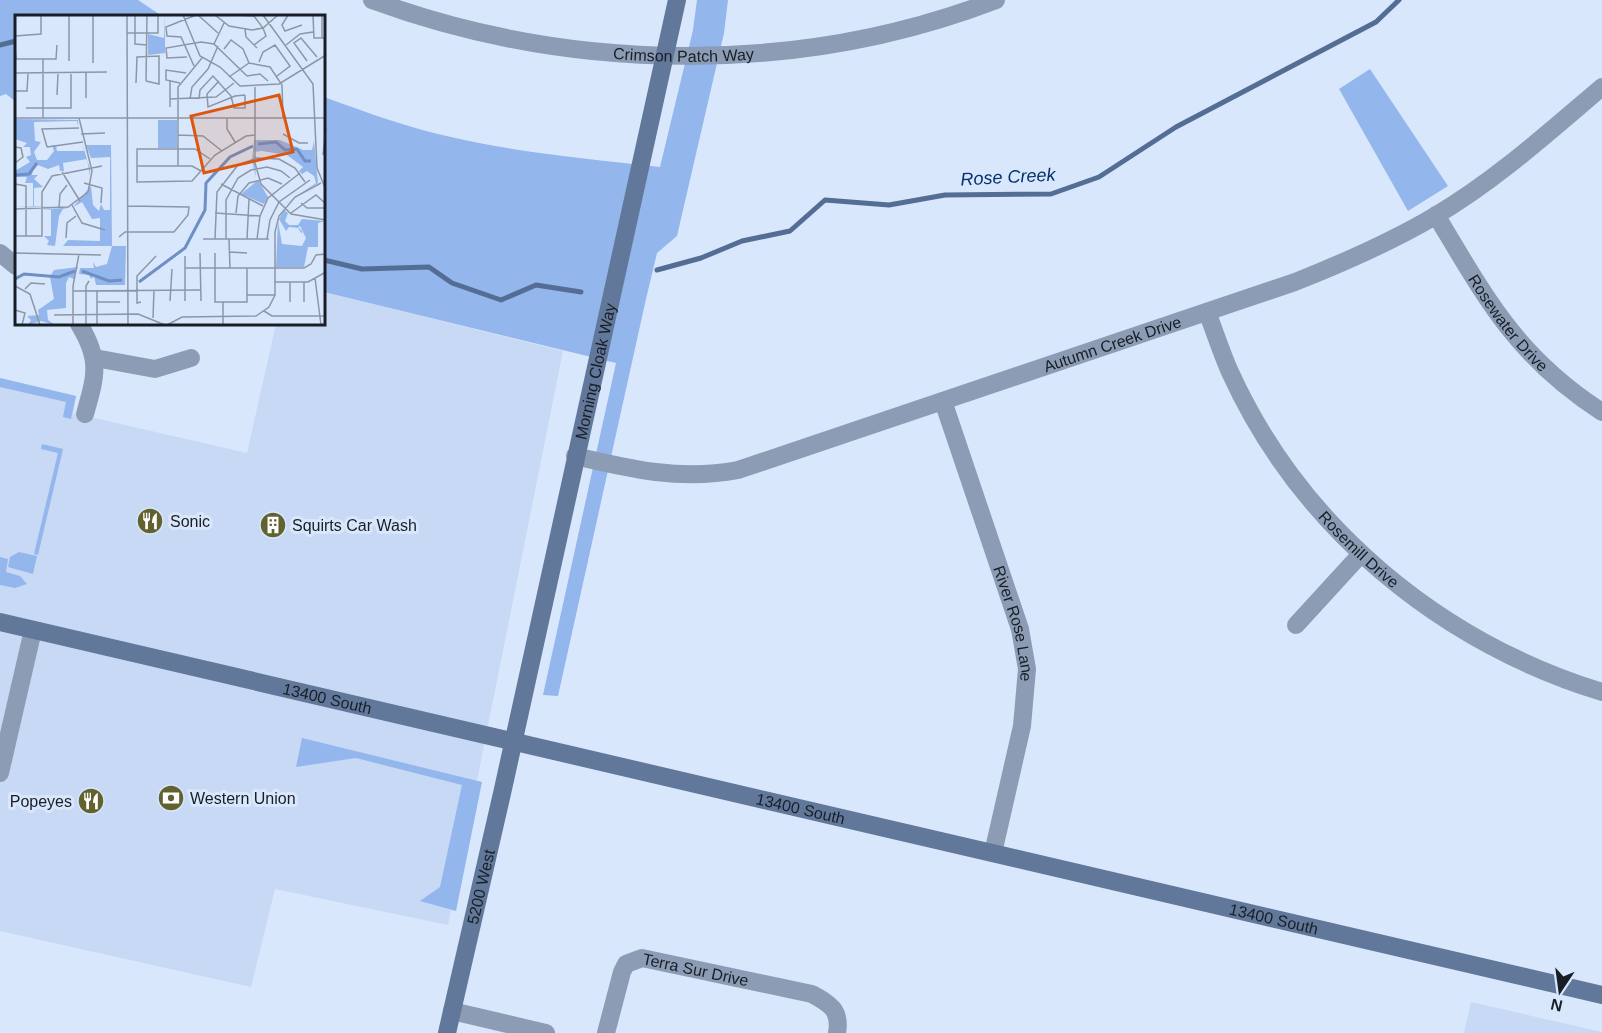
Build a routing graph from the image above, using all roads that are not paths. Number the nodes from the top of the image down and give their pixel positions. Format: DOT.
graph roads {
  1 [pos="372,0"];
  2 [pos="677,0"];
  3 [pos="996,0"];
  4 [pos="666,54"];
  5 [pos="1602,87"];
  6 [pos="1436,215"];
  7 [pos="0,253"];
  8 [pos="15,265"];
  9 [pos="1207,312"];
  10 [pos="80,326"];
  11 [pos="95,358"];
  12 [pos="191,358"];
  13 [pos="943,401"];
  14 [pos="1602,412"];
  15 [pos="85,414"];
  16 [pos="575,456"];
  17 [pos="1361,554"];
  18 [pos="0,622"];
  19 [pos="1296,625"];
  20 [pos="33,630"];
  21 [pos="1602,692"];
  22 [pos="512,741"];
  23 [pos="0,773"];
  24 [pos="993,853"];
  25 [pos="1602,995"];
  26 [pos="452,1011"];
  27 [pos="447,1033"];
  28 [pos="546,1033"];
  29 [pos="606,1033"];
  30 [pos="837,1033"];
  1 -- 4 [label="street, Crimson Patch Way"];
  2 -- 4 [label="main road, Morning Cloak Way"];
  3 -- 4 [label="street, Crimson Patch Way"];
  4 -- 16 [label="main road, Morning Cloak Way"];
  5 -- 6 [label="street, Autumn Creek Drive"];
  6 -- 9 [label="street, Autumn Creek Drive"];
  6 -- 14 [label="street, Rosewater Drive"];
  7 -- 8 [label="street"];
  9 -- 13 [label="street, Autumn Creek Drive"];
  9 -- 17 [label="street, Rosemill Drive"];
  10 -- 11 [label="street"];
  11 -- 12 [label="street"];
  11 -- 15 [label="street"];
  13 -- 16 [label="street, Autumn Creek Drive"];
  13 -- 24 [label="street, River Rose Lane"];
  16 -- 22 [label="main road, Morning Cloak Way"];
  17 -- 19 [label="street"];
  17 -- 21 [label="street, Rosemill Drive"];
  18 -- 20 [label="main road, 13400 South"];
  20 -- 22 [label="main road, 13400 South"];
  20 -- 23 [label="street"];
  22 -- 24 [label="main road, 13400 South"];
  22 -- 26 [label="main road, 5200 West"];
  24 -- 25 [label="main road, 13400 South"];
  26 -- 27 [label="main road, 5200 West"];
  26 -- 28 [label="street"];
  29 -- 30 [label="street, Terra Sur Drive"];
}
